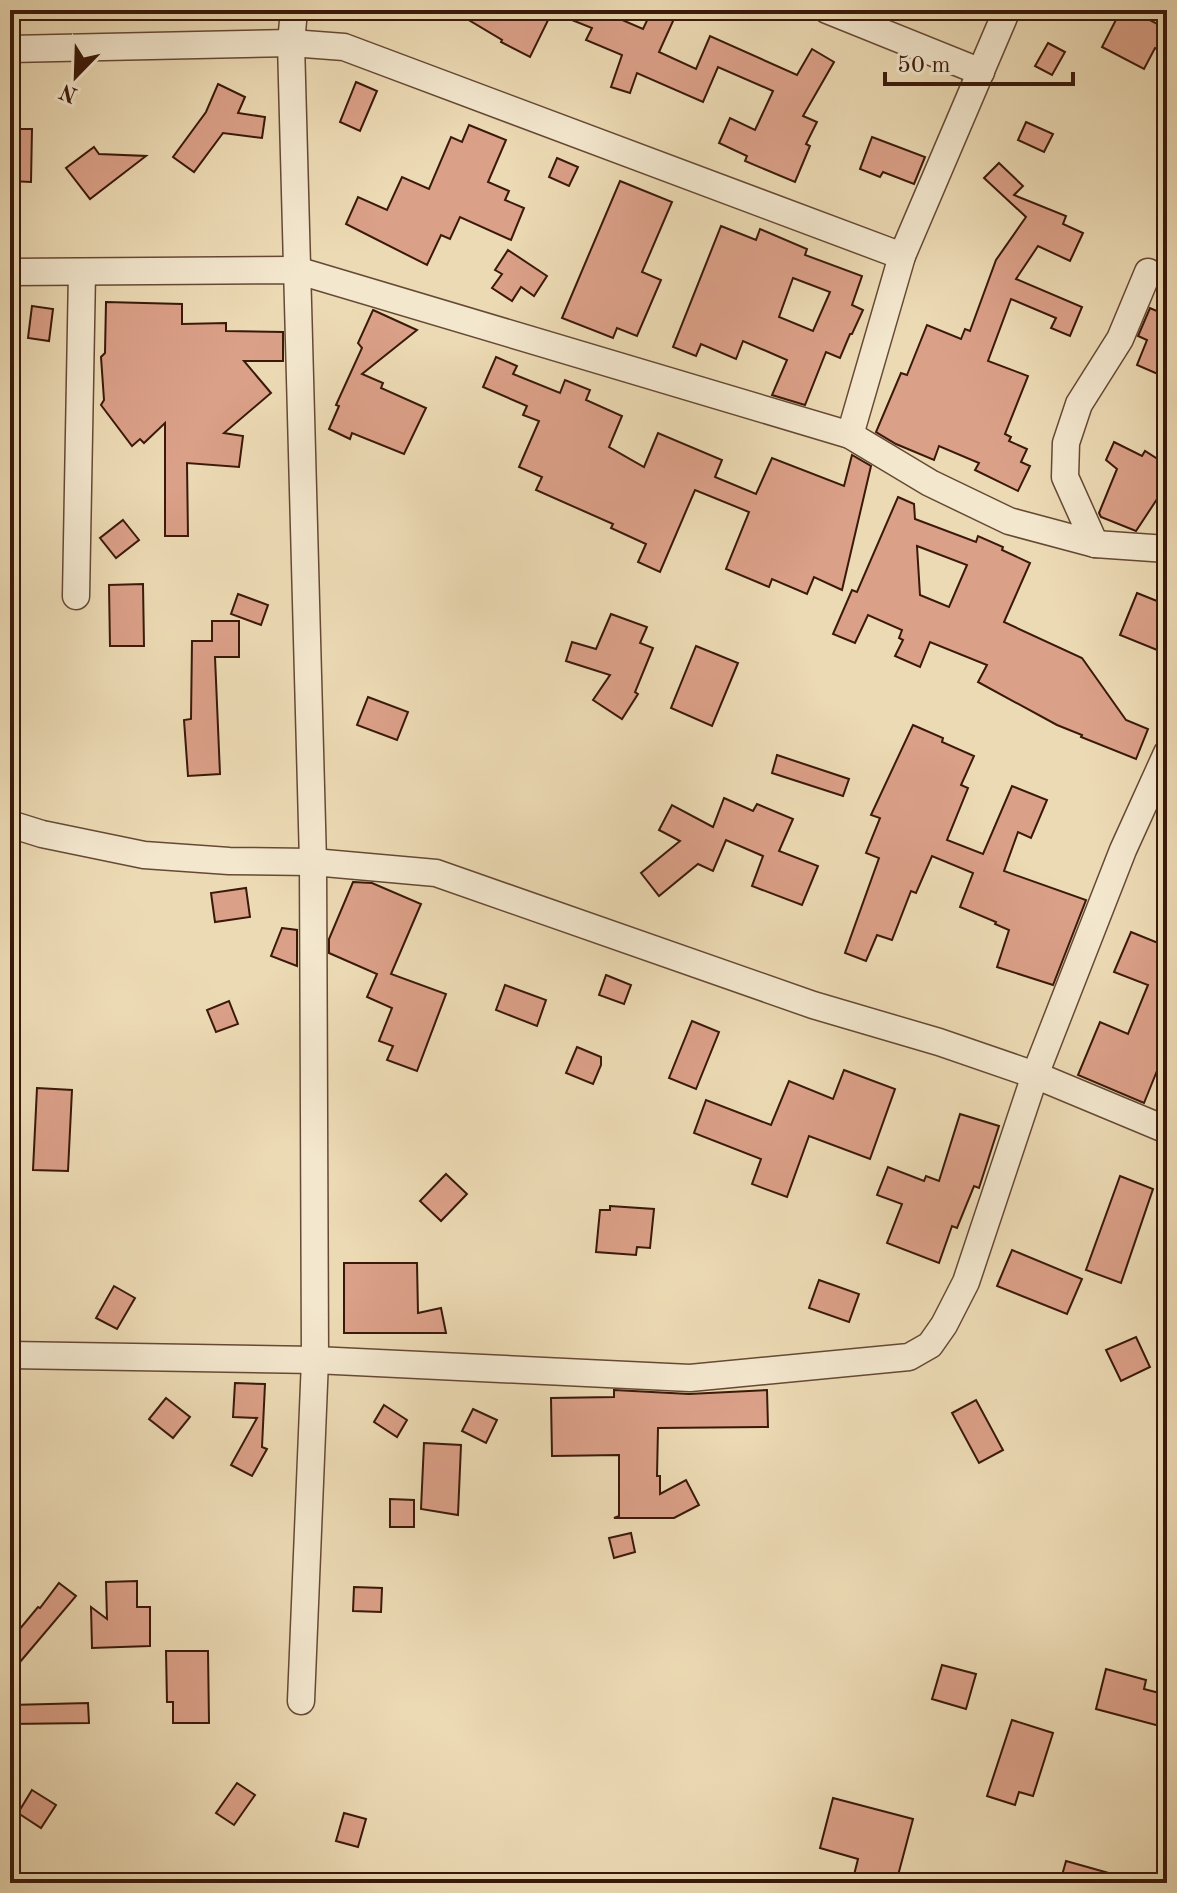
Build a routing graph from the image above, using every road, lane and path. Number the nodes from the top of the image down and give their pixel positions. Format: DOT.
graph roads {
  1 [pos="294,10"];
  2 [pos="827,10"];
  3 [pos="1007,10"];
  4 [pos="291,43"];
  5 [pos="10,49"];
  6 [pos="981,72"];
  7 [pos="902,256"];
  8 [pos="296,270"];
  9 [pos="10,272"];
  10 [pos="82,272"];
  11 [pos="1148,272"];
  12 [pos="850,435"];
  13 [pos="1095,544"];
  14 [pos="1167,549"];
  15 [pos="76,596"];
  16 [pos="1167,753"];
  17 [pos="10,824"];
  18 [pos="313,862"];
  19 [pos="1035,1075"];
  20 [pos="1167,1130"];
  21 [pos="10,1355"];
  22 [pos="315,1360"];
  23 [pos="301,1701"];
  1 -- 4 [label="street"];
  2 -- 6 [label="street"];
  3 -- 6 [label="street"];
  4 -- 5 [label="street"];
  4 -- 7 [label="street"];
  4 -- 8 [label="street"];
  6 -- 7 [label="street"];
  7 -- 12 [label="street"];
  8 -- 10 [label="street"];
  8 -- 12 [label="street"];
  8 -- 18 [label="street"];
  9 -- 10 [label="street"];
  10 -- 15 [label="street"];
  11 -- 13 [label="street"];
  12 -- 13 [label="street"];
  13 -- 14 [label="street"];
  16 -- 19 [label="street"];
  17 -- 18 [label="street"];
  18 -- 19 [label="street"];
  18 -- 22 [label="street"];
  19 -- 20 [label="street"];
  19 -- 22 [label="street"];
  21 -- 22 [label="street"];
  22 -- 23 [label="street"];
}
